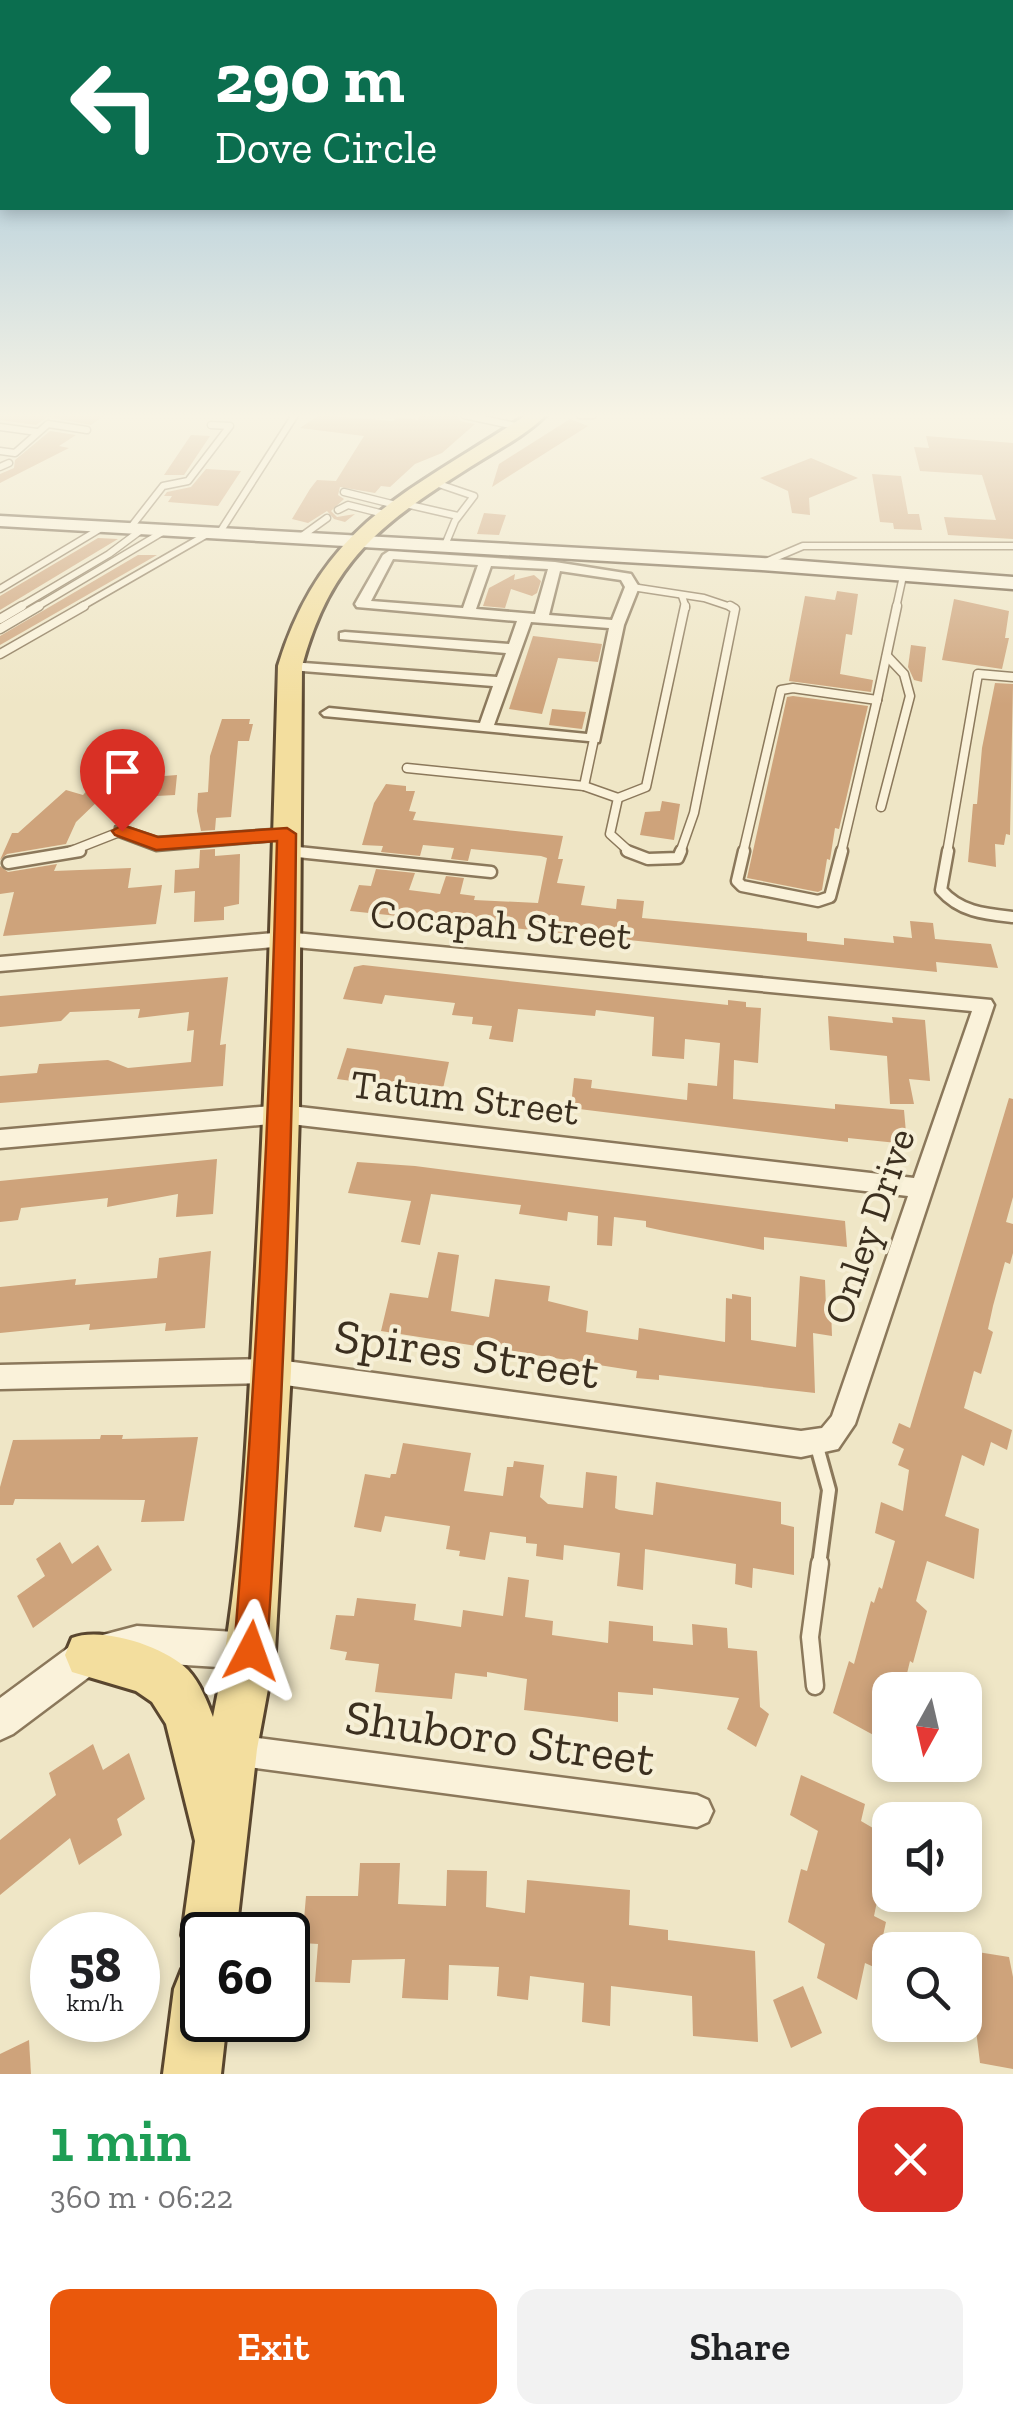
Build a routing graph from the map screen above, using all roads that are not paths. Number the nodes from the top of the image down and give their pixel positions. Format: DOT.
graph roads {
  1 [pos="147,512"];
  2 [pos="229,512"];
  3 [pos="388,512"];
  4 [pos="424,512"];
  5 [pos="461,512"];
  6 [pos="458,516"];
  7 [pos="326,518"];
  8 [pos="0,520"];
  9 [pos="104,526"];
  10 [pos="137,528"];
  11 [pos="166,529"];
  12 [pos="216,532"];
  13 [pos="302,536"];
  14 [pos="354,540"];
  15 [pos="445,545"];
  16 [pos="1013,546"];
  17 [pos="642,557"];
  18 [pos="486,562"];
  19 [pos="762,564"];
  20 [pos="555,566"];
  21 [pos="903,576"];
  22 [pos="1013,583"];
  23 [pos="632,587"];
  24 [pos="0,589"];
  25 [pos="682,596"];
  26 [pos="469,612"];
  27 [pos="0,619"];
  28 [pos="533,619"];
  29 [pos="616,626"];
  30 [pos="0,629"];
  31 [pos="345,636"];
  32 [pos="515,649"];
  33 [pos="0,654"];
  34 [pos="887,656"];
  35 [pos="290,666"];
  36 [pos="1013,677"];
  37 [pos="504,682"];
  38 [pos="877,700"];
  39 [pos="329,713"];
  40 [pos="485,729"];
  41 [pos="594,739"];
  42 [pos="407,768"];
  43 [pos="584,786"];
  44 [pos="618,798"];
  45 [pos="881,807"];
  46 [pos="122,831"];
  47 [pos="287,842"];
  48 [pos="8,863"];
  49 [pos="491,872"];
  50 [pos="1013,916"];
  51 [pos="285,939"];
  52 [pos="6,963"];
  53 [pos="984,1005"];
  54 [pos="282,1114"];
  55 [pos="0,1139"];
  56 [pos="920,1188"];
  57 [pos="272,1372"];
  58 [pos="0,1377"];
  59 [pos="809,1443"];
  60 [pos="251,1651"];
  61 [pos="89,1655"];
  62 [pos="815,1686"];
  63 [pos="0,1721"];
  64 [pos="232,1750"];
  65 [pos="697,1811"];
  66 [pos="219,1852"];
  67 [pos="212,1912"];
  68 [pos="196,2042"];
  69 [pos="192,2074"];
  1 -- 10 [label="lane"];
  2 -- 12 [label="lane"];
  3 -- 14 [label="main road"];
  4 -- 6 [label="lane"];
  5 -- 6 [label="lane"];
  6 -- 15 [label="lane"];
  7 -- 13 [label="lane"];
  8 -- 9 [label="main road"];
  9 -- 10 [label="main road"];
  9 -- 24 [label="lane"];
  10 -- 11 [label="main road"];
  10 -- 27 [label="lane"];
  11 -- 12 [label="main road"];
  11 -- 30 [label="lane"];
  12 -- 13 [label="main road"];
  12 -- 33 [label="lane"];
  13 -- 14 [label="main road"];
  14 -- 15 [label="main road"];
  14 -- 35 [label="main road"];
  15 -- 17 [label="main road"];
  16 -- 19 [label="lane"];
  17 -- 19 [label="main road"];
  17 -- 23 [label="street"];
  18 -- 20 [label="street"];
  18 -- 26 [label="street"];
  18 -- 26 [label="street"];
  19 -- 21 [label="main road"];
  20 -- 23 [label="street"];
  20 -- 28 [label="street"];
  21 -- 22 [label="main road"];
  21 -- 34 [label="lane"];
  23 -- 25 [label="lane"];
  23 -- 29 [label="street"];
  25 -- 44 [label="lane"];
  25 -- 44 [label="lane"];
  26 -- 28 [label="street"];
  28 -- 29 [label="street"];
  28 -- 32 [label="street"];
  29 -- 41 [label="street"];
  31 -- 32 [label="street"];
  32 -- 37 [label="street"];
  34 -- 38 [label="lane"];
  34 -- 45 [label="lane"];
  35 -- 37 [label="street"];
  35 -- 47 [label="main road"];
  36 -- 50 [label="lane"];
  37 -- 40 [label="street"];
  38 -- 38 [label="lane"];
  39 -- 40 [label="street"];
  40 -- 41 [label="street"];
  41 -- 43 [label="lane"];
  42 -- 43 [label="lane"];
  43 -- 44 [label="lane"];
  46 -- 47 [label="street"];
  46 -- 48 [label="lane"];
  47 -- 49 [label="lane"];
  47 -- 51 [label="main road"];
  51 -- 52 [label="street, Cocapah Street"];
  51 -- 53 [label="street, Cocapah Street"];
  51 -- 54 [label="main road"];
  53 -- 56 [label="street, Onley Drive"];
  54 -- 55 [label="street, Tatum Street"];
  54 -- 56 [label="street, Tatum Street"];
  54 -- 57 [label="main road"];
  56 -- 59 [label="street, Onley Drive"];
  57 -- 58 [label="street, Spires Street"];
  57 -- 59 [label="street, Spires Street"];
  57 -- 60 [label="main road"];
  59 -- 62 [label="lane"];
  60 -- 61 [label="street"];
  60 -- 64 [label="main road"];
  61 -- 63 [label="street"];
  61 -- 66 [label="main road"];
  64 -- 65 [label="street, Shuboro Street"];
  64 -- 66 [label="main road"];
  66 -- 67 [label="main road"];
  68 -- 69 [label="main road"];
}
